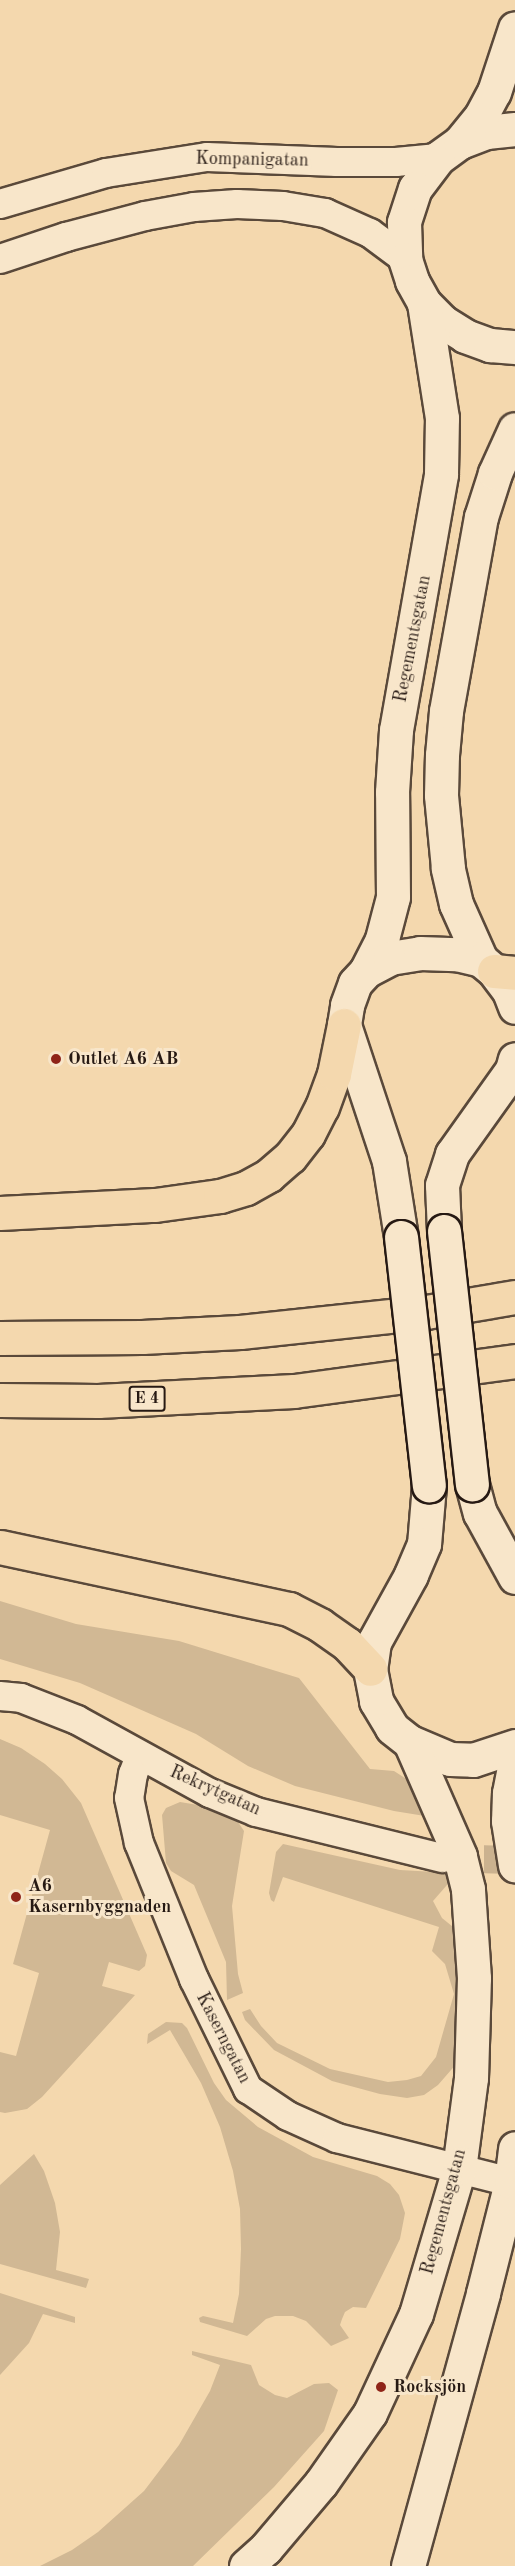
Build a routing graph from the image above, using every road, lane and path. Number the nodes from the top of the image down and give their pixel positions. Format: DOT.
graph roads {
  1 [pos="515,27"];
  2 [pos="515,129"];
  3 [pos="449,150"];
  4 [pos="0,204"];
  5 [pos="405,258"];
  6 [pos="0,259"];
  7 [pos="424,303"];
  8 [pos="515,347"];
  9 [pos="515,429"];
  10 [pos="497,968"];
  11 [pos="366,971"];
  12 [pos="515,1007"];
  13 [pos="344,1025"];
  14 [pos="515,1059"];
  15 [pos="0,1213"];
  16 [pos="515,1297"];
  17 [pos="0,1338"];
  18 [pos="515,1361"];
  19 [pos="0,1400"];
  20 [pos="0,1547"];
  21 [pos="515,1577"];
  22 [pos="370,1669"];
  23 [pos="0,1696"];
  24 [pos="410,1742"];
  25 [pos="515,1746"];
  26 [pos="140,1756"];
  27 [pos="515,1762"];
  28 [pos="442,1858"];
  29 [pos="515,1865"];
  30 [pos="515,2148"];
  31 [pos="459,2169"];
  32 [pos="511,2182"];
  33 [pos="246,2566"];
  34 [pos="408,2566"];
  1 -- 3 [label="street"];
  2 -- 3 [label="street"];
  3 -- 4 [label="street, Kompanigatan"];
  3 -- 5 [label="street"];
  5 -- 6 [label="street"];
  5 -- 7 [label="street"];
  7 -- 8 [label="street"];
  7 -- 11 [label="street, Regementsgatan"];
  9 -- 10 [label="street"];
  10 -- 11 [label="street"];
  10 -- 12 [label="street"];
  11 -- 13 [label="street, Regementsgatan"];
  13 -- 15 [label="highway"];
  13 -- 22 [label="street, bridge"];
  14 -- 21 [label="street, bridge"];
  16 -- 17 [label="highway"];
  18 -- 19 [label="highway, E 4"];
  20 -- 22 [label="highway"];
  22 -- 24 [label="street"];
  23 -- 26 [label="street, Rekrytgatan"];
  24 -- 25 [label="street"];
  24 -- 31 [label="street, Regementsgatan"];
  26 -- 28 [label="street, Rekrytgatan"];
  26 -- 31 [label="street, Kaserngatan"];
  27 -- 29 [label="street"];
  30 -- 32 [label="street"];
  31 -- 32 [label="street, Kaserngatan"];
  31 -- 33 [label="street, Regementsgatan"];
  32 -- 34 [label="street"];
}
